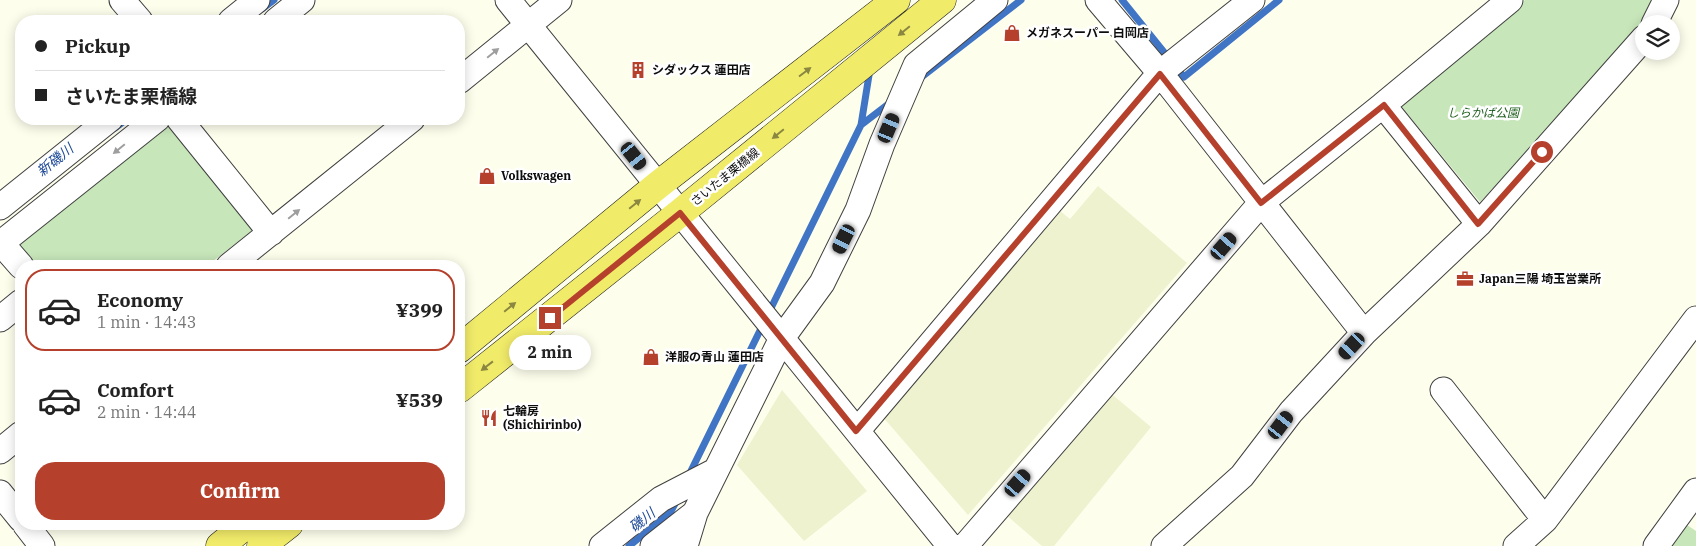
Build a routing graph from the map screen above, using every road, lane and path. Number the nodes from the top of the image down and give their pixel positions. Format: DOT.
graph roads {
  1 [pos="122,0"];
  2 [pos="257,0"];
  3 [pos="302,0"];
  4 [pos="508,0"];
  5 [pos="559,0"];
  6 [pos="896,0"];
  7 [pos="942,0"];
  8 [pos="996,0"];
  9 [pos="1098,0"];
  10 [pos="1252,0"];
  11 [pos="1510,0"];
  12 [pos="1666,0"];
  13 [pos="135,15"];
  14 [pos="238,15"];
  15 [pos="283,15"];
  16 [pos="1658,15"];
  17 [pos="528,25"];
  18 [pos="1635,48"];
  19 [pos="1160,74"];
  20 [pos="465,76"];
  21 [pos="1384,105"];
  22 [pos="102,125"];
  23 [pos="149,125"];
  24 [pos="184,125"];
  25 [pos="405,125"];
  26 [pos="658,185"];
  27 [pos="1261,203"];
  28 [pos="0,207"];
  29 [pos="680,213"];
  30 [pos="1478,224"];
  31 [pos="271,233"];
  32 [pos="0,244"];
  33 [pos="15,260"];
  34 [pos="237,260"];
  35 [pos="15,307"];
  36 [pos="0,319"];
  37 [pos="1696,319"];
  38 [pos="1364,333"];
  39 [pos="782,338"];
  40 [pos="465,344"];
  41 [pos="465,384"];
  42 [pos="1444,390"];
  43 [pos="856,431"];
  44 [pos="15,439"];
  45 [pos="0,451"];
  46 [pos="715,472"];
  47 [pos="1696,491"];
  48 [pos="0,493"];
  49 [pos="15,512"];
  50 [pos="1544,520"];
  51 [pos="30,530"];
  52 [pos="240,530"];
  53 [pos="281,530"];
  54 [pos="692,535"];
  55 [pos="42,546"];
  56 [pos="220,546"];
  57 [pos="261,546"];
  58 [pos="602,546"];
  59 [pos="653,546"];
  60 [pos="950,546"];
  61 [pos="965,546"];
  62 [pos="1164,546"];
  63 [pos="1516,546"];
  64 [pos="1656,546"];
  1 -- 13 [label="street"];
  2 -- 14 [label="street"];
  3 -- 15 [label="street"];
  4 -- 17 [label="street"];
  5 -- 17 [label="street"];
  26 -- 6 [label="main road, one-way"];
  7 -- 29 [label="main road, さいたま栗橋線, one-way"];
  8 -- 39 [label="street"];
  9 -- 19 [label="street"];
  10 -- 19 [label="street"];
  11 -- 21 [label="street"];
  12 -- 16 [label="street"];
  20 -- 17 [label="street, one-way"];
  17 -- 26 [label="street"];
  18 -- 30 [label="street"];
  19 -- 27 [label="street"];
  19 -- 43 [label="street"];
  21 -- 27 [label="street"];
  21 -- 30 [label="street"];
  22 -- 28 [label="street"];
  23 -- 32 [label="street, one-way"];
  24 -- 31 [label="street"];
  31 -- 25 [label="street, one-way"];
  26 -- 29 [label="street"];
  40 -- 26 [label="main road, one-way"];
  27 -- 38 [label="street"];
  27 -- 61 [label="street"];
  29 -- 39 [label="street"];
  29 -- 41 [label="main road, さいたま栗橋線, one-way"];
  30 -- 38 [label="street"];
  31 -- 34 [label="street"];
  32 -- 33 [label="street"];
  35 -- 36 [label="street"];
  37 -- 50 [label="street"];
  38 -- 62 [label="street"];
  39 -- 43 [label="street"];
  39 -- 46 [label="street"];
  42 -- 50 [label="street"];
  43 -- 60 [label="street"];
  44 -- 45 [label="street"];
  46 -- 54 [label="street"];
  46 -- 58 [label="street"];
  47 -- 64 [label="street"];
  48 -- 49 [label="street"];
  50 -- 63 [label="street"];
  51 -- 55 [label="street"];
  52 -- 56 [label="main road"];
  53 -- 57 [label="main road"];
  54 -- 59 [label="street"];
}
